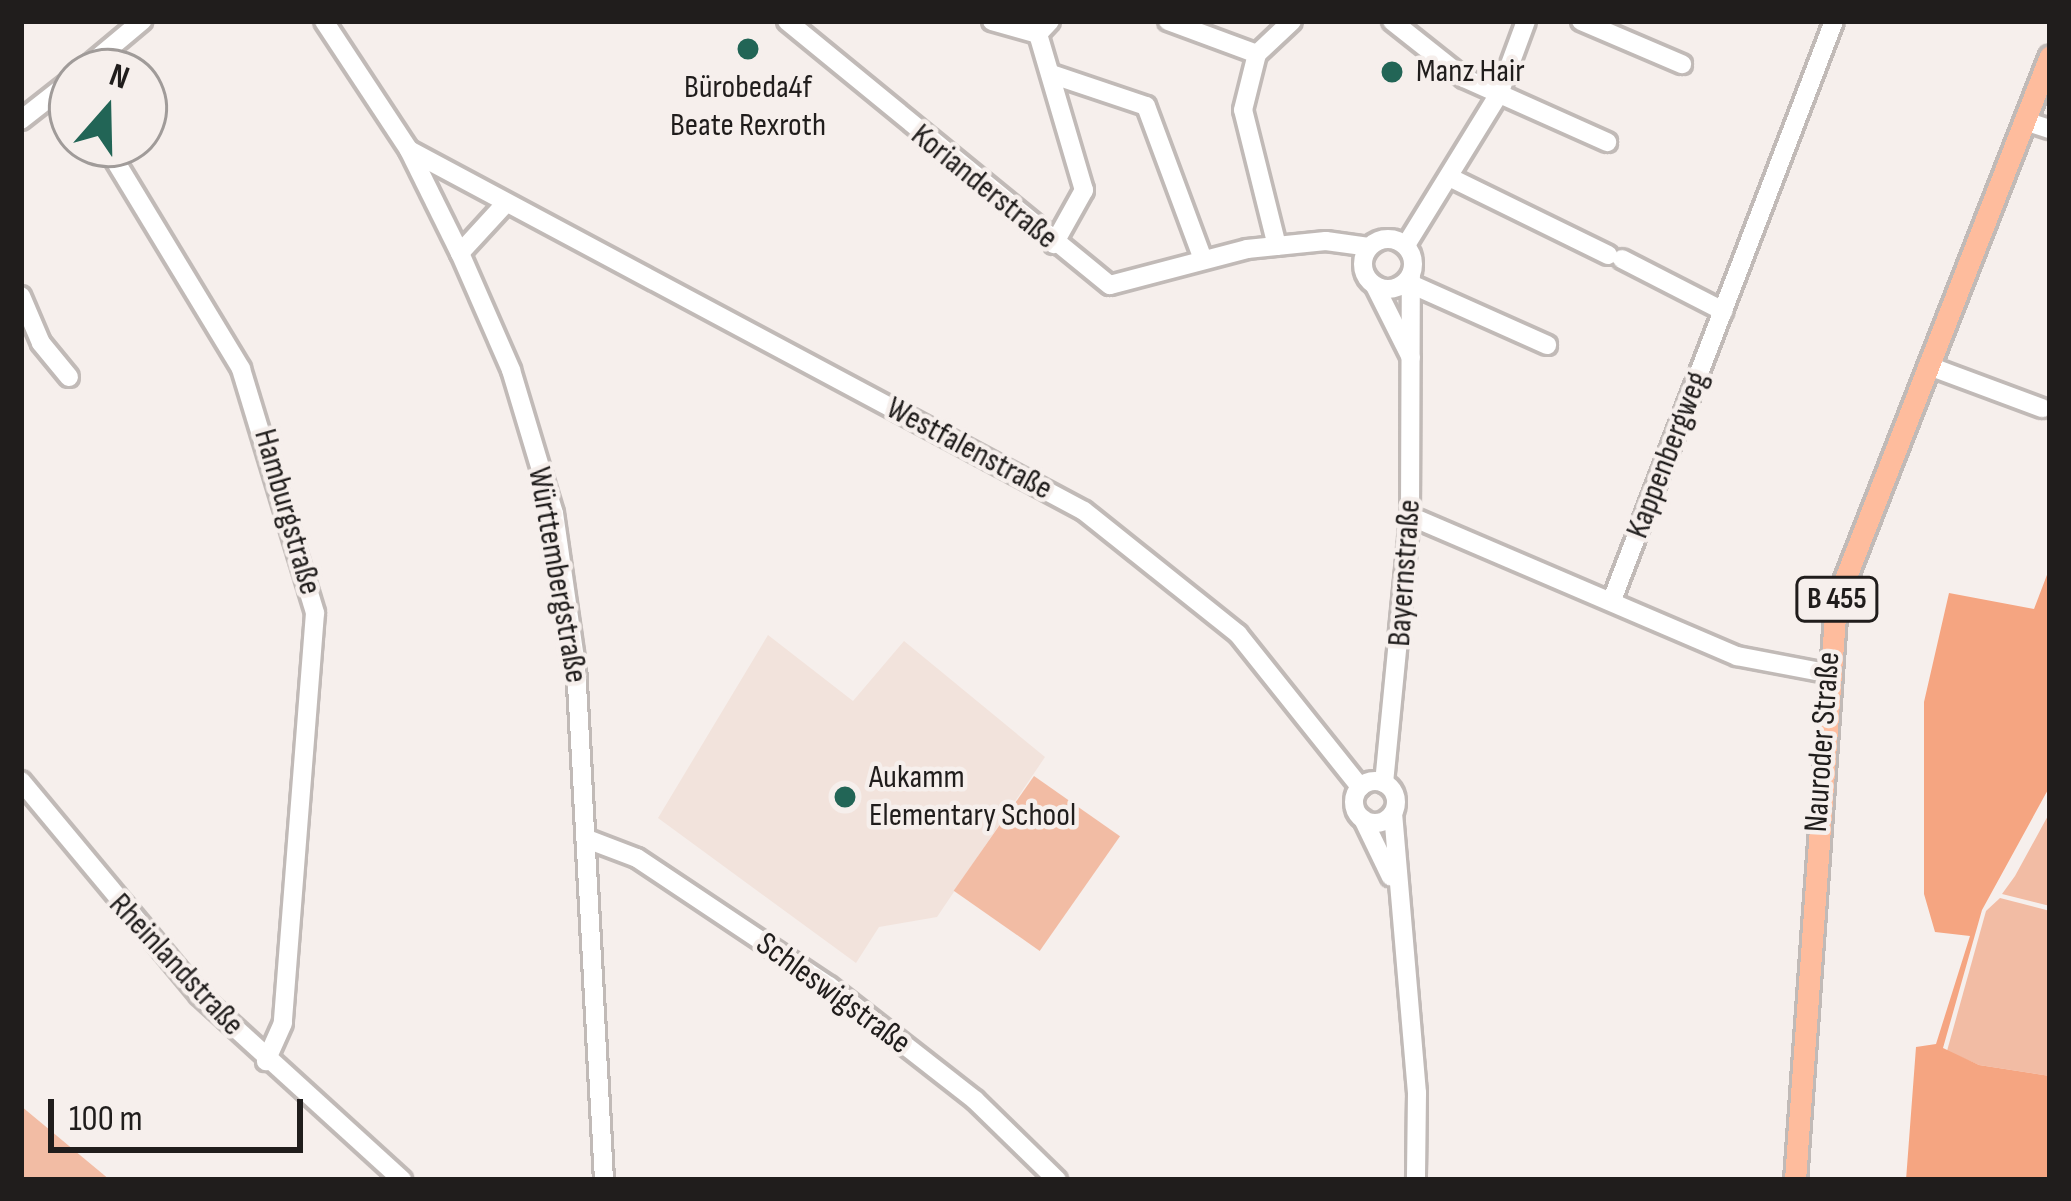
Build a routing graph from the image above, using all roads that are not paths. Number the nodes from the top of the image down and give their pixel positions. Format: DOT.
graph roads {
  1 [pos="324,21"];
  2 [pos="787,21"];
  3 [pos="992,21"];
  4 [pos="1168,21"];
  5 [pos="1292,21"];
  6 [pos="1392,21"];
  7 [pos="1429,21"];
  8 [pos="1526,21"];
  9 [pos="1581,21"];
  10 [pos="1834,21"];
  11 [pos="132,24"];
  12 [pos="1044,27"];
  13 [pos="1418,40"];
  14 [pos="106,48"];
  15 [pos="1257,54"];
  16 [pos="2050,56"];
  17 [pos="1682,64"];
  18 [pos="1052,74"];
  19 [pos="1499,94"];
  20 [pos="48,99"];
  21 [pos="21,120"];
  22 [pos="2025,121"];
  23 [pos="2050,129"];
  24 [pos="1607,142"];
  25 [pos="409,150"];
  26 [pos="120,168"];
  27 [pos="1449,177"];
  28 [pos="505,204"];
  29 [pos="1054,244"];
  30 [pos="1406,245"];
  31 [pos="1277,246"];
  32 [pos="1369,247"];
  33 [pos="460,253"];
  34 [pos="1203,259"];
  35 [pos="1412,280"];
  36 [pos="1375,286"];
  37 [pos="21,296"];
  38 [pos="1724,310"];
  39 [pos="1547,345"];
  40 [pos="1413,362"];
  41 [pos="1929,366"];
  42 [pos="69,377"];
  43 [pos="2042,408"];
  44 [pos="1410,516"];
  45 [pos="1612,600"];
  46 [pos="1826,673"];
  47 [pos="21,781"];
  48 [pos="1384,782"];
  49 [pos="1360,787"];
  50 [pos="1393,813"];
  51 [pos="1363,819"];
  52 [pos="587,839"];
  53 [pos="1393,881"];
  54 [pos="266,1061"];
  55 [pos="402,1180"];
  56 [pos="604,1180"];
  57 [pos="1056,1180"];
  58 [pos="1416,1180"];
  59 [pos="1795,1180"];
  1 -- 25 [label="street, Württembergstraße"];
  2 -- 29 [label="street, Korianderstraße"];
  3 -- 12 [label="street"];
  4 -- 15 [label="street"];
  5 -- 15 [label="street"];
  6 -- 13 [label="street"];
  7 -- 13 [label="street"];
  8 -- 19 [label="street"];
  9 -- 17 [label="street"];
  10 -- 38 [label="street, Kappenbergweg"];
  11 -- 14 [label="street"];
  12 -- 18 [label="street"];
  13 -- 19 [label="street"];
  15 -- 31 [label="street"];
  16 -- 22 [label="main road, Nauroder Straße / B 455"];
  18 -- 29 [label="street"];
  18 -- 34 [label="street"];
  19 -- 24 [label="street"];
  19 -- 27 [label="street"];
  20 -- 21 [label="street"];
  22 -- 23 [label="street"];
  22 -- 41 [label="main road, Nauroder Straße / B 455"];
  25 -- 28 [label="street, Westfalenstraße"];
  25 -- 33 [label="street, Württembergstraße"];
  26 -- 54 [label="street, Hamburgstraße"];
  27 -- 30 [label="street"];
  27 -- 38 [label="street"];
  28 -- 33 [label="street"];
  28 -- 49 [label="street, Westfalenstraße"];
  29 -- 34 [label="street, Korianderstraße"];
  30 -- 32 [label="street"];
  30 -- 35 [label="street"];
  31 -- 32 [label="street, Korianderstraße"];
  31 -- 34 [label="street, Korianderstraße"];
  32 -- 36 [label="street"];
  33 -- 52 [label="street, Württembergstraße"];
  35 -- 36 [label="street"];
  35 -- 39 [label="street"];
  35 -- 40 [label="street, Bayernstraße"];
  36 -- 40 [label="street, Bayernstraße"];
  37 -- 42 [label="street"];
  38 -- 45 [label="street, Kappenbergweg"];
  40 -- 44 [label="street, Bayernstraße"];
  41 -- 43 [label="street"];
  41 -- 46 [label="main road, Nauroder Straße / B 455"];
  44 -- 45 [label="street"];
  44 -- 48 [label="street, Bayernstraße"];
  45 -- 46 [label="street"];
  46 -- 59 [label="main road, Nauroder Straße / B 455"];
  47 -- 54 [label="street, Rheinlandstraße"];
  48 -- 49 [label="street"];
  48 -- 50 [label="street"];
  49 -- 51 [label="street"];
  50 -- 51 [label="street"];
  50 -- 53 [label="street"];
  51 -- 53 [label="street"];
  52 -- 56 [label="street, Württembergstraße"];
  52 -- 57 [label="street, Schleswigstraße"];
  53 -- 58 [label="street"];
  54 -- 55 [label="street, Rheinlandstraße"];
}
